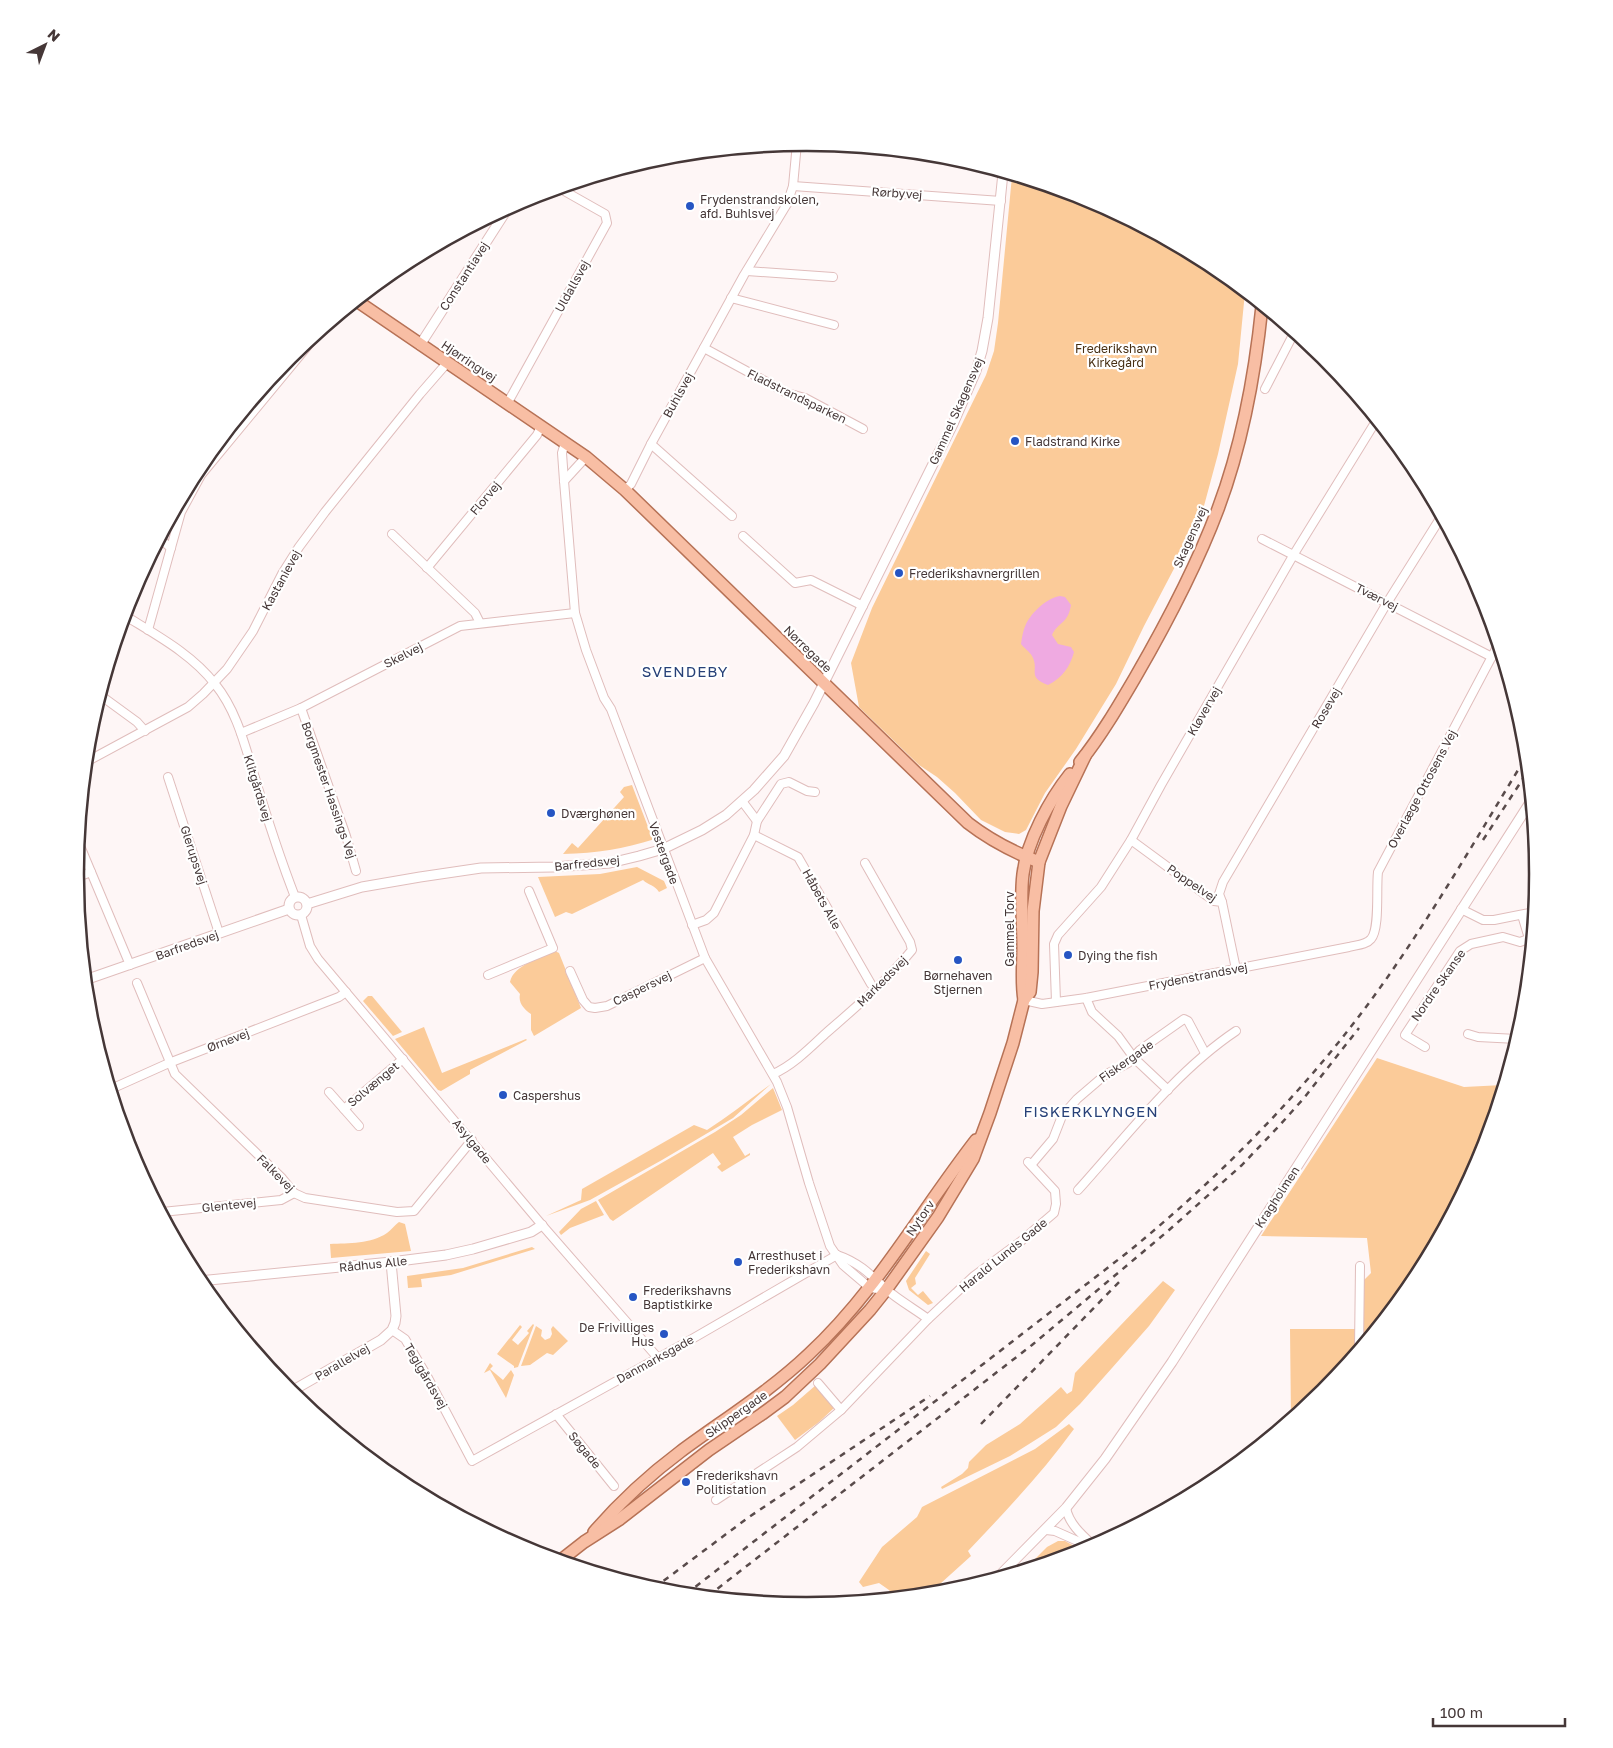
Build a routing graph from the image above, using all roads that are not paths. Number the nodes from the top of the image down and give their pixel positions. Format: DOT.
graph roads {
  1 [pos="797,151"];
  2 [pos="1003,179"];
  3 [pos="793,186"];
  4 [pos="567,193"];
  5 [pos="1001,201"];
  6 [pos="500,220"];
  7 [pos="747,271"];
  8 [pos="833,277"];
  9 [pos="732,298"];
  10 [pos="362,305"];
  11 [pos="1261,313"];
  12 [pos="834,325"];
  13 [pos="1291,338"];
  14 [pos="420,345"];
  15 [pos="704,348"];
  16 [pos="448,363"];
  17 [pos="283,376"];
  18 [pos="1265,389"];
  19 [pos="507,404"];
  20 [pos="541,426"];
  21 [pos="1373,426"];
  22 [pos="863,429"];
  23 [pos="566,443"];
  24 [pos="651,444"];
  25 [pos="221,450"];
  26 [pos="586,457"];
  27 [pos="564,481"];
  28 [pos="625,490"];
  29 [pos="180,514"];
  30 [pos="732,516"];
  31 [pos="1437,522"];
  32 [pos="392,534"];
  33 [pos="743,536"];
  34 [pos="1262,539"];
  35 [pos="164,543"];
  36 [pos="171,548"];
  37 [pos="1294,554"];
  38 [pos="427,568"];
  39 [pos="1388,603"];
  40 [pos="863,606"];
  41 [pos="575,613"];
  42 [pos="131,619"];
  43 [pos="480,623"];
  44 [pos="148,630"];
  45 [pos="1494,653"];
  46 [pos="1492,657"];
  47 [pos="215,683"];
  48 [pos="824,684"];
  49 [pos="105,699"];
  50 [pos="301,708"];
  51 [pos="145,731"];
  52 [pos="241,733"];
  53 [pos="1085,756"];
  54 [pos="94,758"];
  55 [pos="168,777"];
  56 [pos="815,792"];
  57 [pos="742,801"];
  58 [pos="1526,809"];
  59 [pos="757,821"];
  60 [pos="754,835"];
  61 [pos="1131,840"];
  62 [pos="663,849"];
  63 [pos="84,857"];
  64 [pos="1026,857"];
  65 [pos="1039,862"];
  66 [pos="865,863"];
  67 [pos="356,871"];
  68 [pos="91,872"];
  69 [pos="84,875"];
  70 [pos="529,891"];
  71 [pos="295,898"];
  72 [pos="1222,902"];
  73 [pos="307,904"];
  74 [pos="289,909"];
  75 [pos="1461,909"];
  76 [pos="1528,913"];
  77 [pos="301,915"];
  78 [pos="1522,915"];
  79 [pos="692,925"];
  80 [pos="1527,931"];
  81 [pos="220,933"];
  82 [pos="1371,939"];
  83 [pos="1526,942"];
  84 [pos="705,958"];
  85 [pos="130,965"];
  86 [pos="1236,969"];
  87 [pos="570,971"];
  88 [pos="488,975"];
  89 [pos="92,978"];
  90 [pos="137,983"];
  91 [pos="871,984"];
  92 [pos="346,992"];
  93 [pos="1086,998"];
  94 [pos="1024,1000"];
  95 [pos="1056,1002"];
  96 [pos="1236,1031"];
  97 [pos="1468,1034"];
  98 [pos="1510,1039"];
  99 [pos="1425,1047"];
  100 [pos="1205,1053"];
  101 [pos="403,1058"];
  102 [pos="1134,1058"];
  103 [pos="169,1063"];
  104 [pos="773,1074"];
  105 [pos="116,1087"];
  106 [pos="1168,1090"];
  107 [pos="329,1092"];
  108 [pos="344,1109"];
  109 [pos="359,1126"];
  110 [pos="472,1140"];
  111 [pos="969,1156"];
  112 [pos="1029,1164"];
  113 [pos="1078,1190"];
  114 [pos="294,1193"];
  115 [pos="168,1211"];
  116 [pos="542,1225"];
  117 [pos="837,1256"];
  118 [pos="391,1262"];
  119 [pos="1360,1266"];
  120 [pos="209,1280"];
  121 [pos="874,1283"];
  122 [pos="886,1290"];
  123 [pos="928,1319"];
  124 [pos="392,1330"];
  125 [pos="1359,1340"];
  126 [pos="658,1358"];
  127 [pos="818,1383"];
  128 [pos="298,1388"];
  129 [pos="841,1410"];
  130 [pos="556,1414"];
  131 [pos="472,1461"];
  132 [pos="614,1486"];
  133 [pos="716,1500"];
  134 [pos="1066,1508"];
  135 [pos="1046,1530"];
  136 [pos="1087,1540"];
  137 [pos="584,1542"];
  138 [pos="1082,1542"];
  139 [pos="567,1555"];
  140 [pos="1007,1568"];
  1 -- 3 [label="street, Buhlsvej"];
  2 -- 5 [label="street, Gammel Skagensvej"];
  3 -- 5 [label="street, Rørbyvej"];
  3 -- 7 [label="street, Buhlsvej"];
  4 -- 19 [label="street, Uldallsvej"];
  5 -- 40 [label="street, Gammel Skagensvej"];
  6 -- 14 [label="street, Constantiavej"];
  7 -- 8 [label="street"];
  7 -- 9 [label="street, Buhlsvej"];
  9 -- 12 [label="street"];
  9 -- 15 [label="street, Buhlsvej"];
  10 -- 14 [label="main road, Hjørringvej"];
  11 -- 53 [label="main road, Skagensvej"];
  13 -- 18 [label="street"];
  14 -- 16 [label="main road, Hjørringvej"];
  15 -- 22 [label="street, Fladstrandsparken"];
  15 -- 24 [label="street, Buhlsvej"];
  16 -- 19 [label="main road, Hjørringvej"];
  16 -- 47 [label="street, Kastanievej"];
  17 -- 25 [label="street"];
  19 -- 20 [label="main road, Hjørringvej"];
  20 -- 23 [label="main road, Hjørringvej"];
  20 -- 38 [label="street, Florvej"];
  21 -- 37 [label="street, Kløvervej"];
  23 -- 26 [label="main road, Nørregade"];
  23 -- 27 [label="street, Vestergade"];
  24 -- 28 [label="street, Buhlsvej"];
  24 -- 30 [label="street"];
  26 -- 27 [label="street"];
  26 -- 28 [label="main road, Nørregade"];
  27 -- 41 [label="street, Vestergade"];
  28 -- 48 [label="main road, Nørregade"];
  29 -- 36 [label="street"];
  31 -- 39 [label="street, Rosevej"];
  32 -- 38 [label="street"];
  33 -- 40 [label="street"];
  34 -- 37 [label="street, Tværvej"];
  35 -- 36 [label="street"];
  36 -- 44 [label="street"];
  37 -- 39 [label="street, Tværvej"];
  37 -- 61 [label="street, Kløvervej"];
  38 -- 43 [label="street"];
  39 -- 46 [label="street, Tværvej"];
  39 -- 72 [label="street, Rosevej"];
  40 -- 48 [label="street, Gammel Skagensvej"];
  41 -- 43 [label="street, Skelvej"];
  41 -- 62 [label="street, Vestergade"];
  42 -- 44 [label="street, Klitgårdsvej"];
  43 -- 50 [label="street, Skelvej"];
  44 -- 47 [label="street, Klitgårdsvej"];
  45 -- 46 [label="street, Overlæge Ottosens Vej"];
  46 -- 82 [label="street, Overlæge Ottosens Vej"];
  47 -- 51 [label="street, Kastanievej"];
  47 -- 52 [label="street, Klitgårdsvej"];
  48 -- 57 [label="street, Barfredsvej"];
  48 -- 64 [label="main road, Nørregade"];
  49 -- 51 [label="street"];
  50 -- 52 [label="street, Skelvej"];
  50 -- 67 [label="street, Borgmester Hassings Vej"];
  51 -- 54 [label="street, Kastanievej"];
  52 -- 71 [label="street, Klitgårdsvej"];
  53 -- 64 [label="main road, Skagensvej"];
  53 -- 65 [label="main road, Skagensvej"];
  55 -- 81 [label="street, Glerupsvej"];
  56 -- 59 [label="street"];
  57 -- 59 [label="street"];
  57 -- 62 [label="street, Barfredsvej"];
  58 -- 75 [label="street, Kragholmen"];
  59 -- 60 [label="street"];
  60 -- 79 [label="street"];
  60 -- 91 [label="street, Håbets Alle"];
  61 -- 72 [label="street, Poppelvej"];
  61 -- 95 [label="street, Kløvervej"];
  62 -- 73 [label="street, Barfredsvej"];
  62 -- 79 [label="street, Vestergade"];
  63 -- 68 [label="street"];
  64 -- 65 [label="main road, Nørregade"];
  64 -- 94 [label="main road, Gammel Torv"];
  65 -- 94 [label="main road, Gammel Torv"];
  66 -- 104 [label="street, Markedsvej"];
  68 -- 69 [label="street"];
  68 -- 85 [label="street"];
  70 -- 88 [label="street"];
  71 -- 73 [label="street"];
  71 -- 74 [label="street"];
  72 -- 86 [label="street, Poppelvej"];
  73 -- 77 [label="street"];
  74 -- 77 [label="street"];
  74 -- 81 [label="street, Barfredsvej"];
  75 -- 78 [label="street"];
  75 -- 134 [label="street, Kragholmen"];
  76 -- 78 [label="street"];
  77 -- 92 [label="street, Asylgade"];
  78 -- 80 [label="street, Nordre Skanse"];
  79 -- 84 [label="street, Vestergade"];
  81 -- 85 [label="street, Barfredsvej"];
  82 -- 86 [label="street, Frydenstrandsvej"];
  83 -- 99 [label="street, Nordre Skanse"];
  84 -- 87 [label="street, Caspersvej"];
  84 -- 104 [label="street, Vestergade"];
  85 -- 89 [label="street, Barfredsvej"];
  86 -- 93 [label="street, Frydenstrandsvej"];
  90 -- 103 [label="street, Falkevej"];
  92 -- 101 [label="street, Asylgade"];
  92 -- 103 [label="street, Ørnevej"];
  93 -- 95 [label="street, Frydenstrandsvej"];
  93 -- 102 [label="street"];
  94 -- 95 [label="street, Frydenstrandsvej"];
  94 -- 111 [label="main road, Gammel Torv"];
  96 -- 100 [label="street"];
  97 -- 98 [label="street"];
  100 -- 102 [label="street, Fiskergade"];
  100 -- 106 [label="street"];
  101 -- 108 [label="street, Solvænget"];
  101 -- 110 [label="street, Asylgade"];
  102 -- 106 [label="street"];
  102 -- 112 [label="street, Fiskergade"];
  103 -- 105 [label="street, Ørnevej"];
  103 -- 114 [label="street, Falkevej"];
  104 -- 117 [label="street, Vestergade"];
  106 -- 113 [label="street"];
  107 -- 108 [label="street, Solvænget"];
  108 -- 109 [label="street, Solvænget"];
  110 -- 114 [label="street, Falkevej"];
  110 -- 116 [label="street, Asylgade"];
  111 -- 121 [label="main road, Nytorv"];
  111 -- 122 [label="main road, Nytorv"];
  112 -- 123 [label="street, Harald Lunds Gade"];
  114 -- 115 [label="street, Glentevej"];
  116 -- 118 [label="street, Rådhus Alle"];
  116 -- 126 [label="street, Asylgade"];
  117 -- 121 [label="street"];
  117 -- 126 [label="street, Danmarksgade"];
  118 -- 120 [label="street, Rådhus Alle"];
  118 -- 124 [label="street"];
  119 -- 125 [label="street"];
  121 -- 122 [label="street"];
  121 -- 137 [label="main road, Skippergade"];
  122 -- 123 [label="street"];
  122 -- 137 [label="main road, Skippergade"];
  123 -- 129 [label="street, Harald Lunds Gade"];
  124 -- 128 [label="street, Parallelvej"];
  124 -- 131 [label="street, Teglgårdsvej"];
  126 -- 130 [label="street, Danmarksgade"];
  127 -- 129 [label="street"];
  129 -- 133 [label="street, Harald Lunds Gade"];
  130 -- 131 [label="street, Danmarksgade"];
  130 -- 132 [label="street, Søgade"];
  134 -- 135 [label="street, Kragholmen"];
  134 -- 136 [label="street"];
  135 -- 138 [label="street"];
  135 -- 140 [label="street, Kragholmen"];
  137 -- 139 [label="main road, Skippergade"];
}
